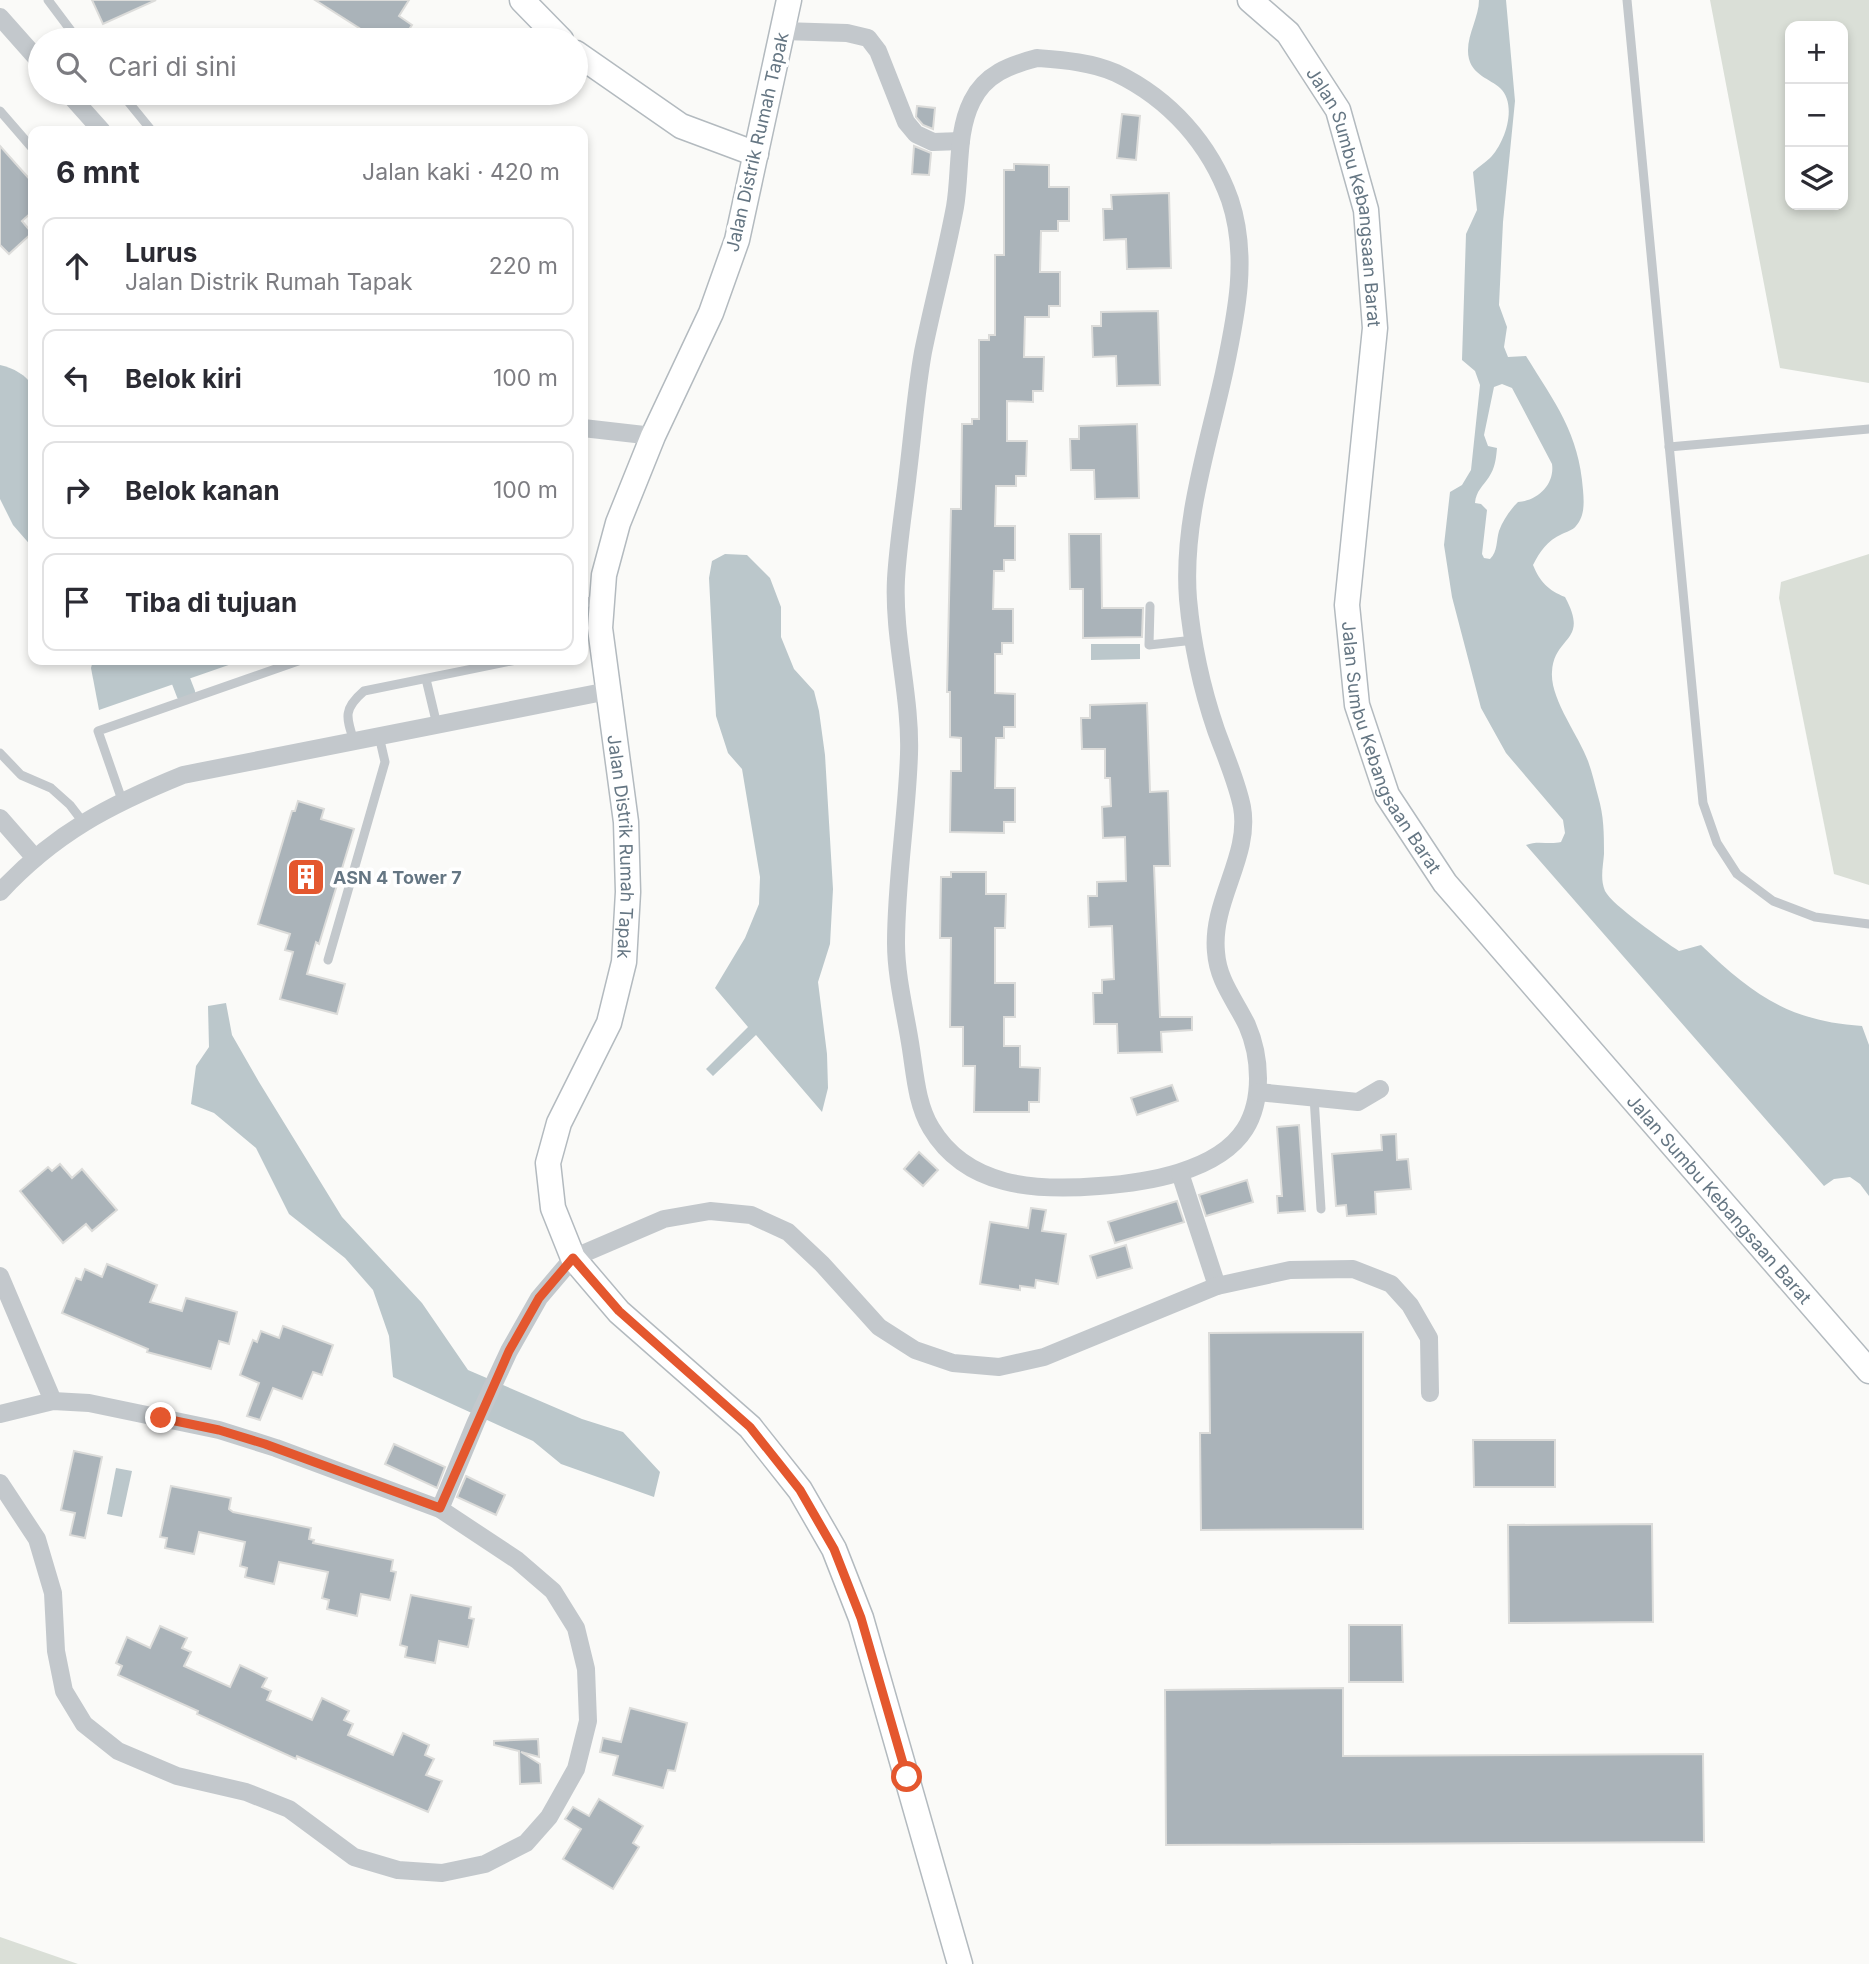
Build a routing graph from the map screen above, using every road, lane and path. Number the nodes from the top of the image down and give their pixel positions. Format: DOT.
graph roads {
  1 [pos="48,0"];
  2 [pos="522,0"];
  3 [pos="789,0"];
  4 [pos="1250,0"];
  5 [pos="1627,0"];
  6 [pos="0,17"];
  7 [pos="69,28"];
  8 [pos="549,28"];
  9 [pos="782,31"];
  10 [pos="28,48"];
  11 [pos="588,61"];
  12 [pos="79,105"];
  13 [pos="131,105"];
  14 [pos="0,111"];
  15 [pos="98,126"];
  16 [pos="148,126"];
  17 [pos="961,141"];
  18 [pos="28,143"];
  19 [pos="756,154"];
  20 [pos="588,429"];
  21 [pos="1869,429"];
  22 [pos="653,436"];
  23 [pos="1669,447"];
  24 [pos="592,601"];
  25 [pos="1150,606"];
  26 [pos="1194,640"];
  27 [pos="288,665"];
  28 [pos="491,665"];
  29 [pos="426,678"];
  30 [pos="608,691"];
  31 [pos="437,725"];
  32 [pos="379,736"];
  33 [pos="354,741"];
  34 [pos="0,753"];
  35 [pos="122,800"];
  36 [pos="0,818"];
  37 [pos="83,822"];
  38 [pos="35,858"];
  39 [pos="0,892"];
  40 [pos="1869,923"];
  41 [pos="328,960"];
  42 [pos="1381,1089"];
  43 [pos="1258,1092"];
  44 [pos="1314,1097"];
  45 [pos="1180,1173"];
  46 [pos="1321,1209"];
  47 [pos="573,1258"];
  48 [pos="0,1276"];
  49 [pos="1217,1286"];
  50 [pos="1869,1370"];
  51 [pos="1430,1393"];
  52 [pos="53,1401"];
  53 [pos="0,1414"];
  54 [pos="0,1483"];
  55 [pos="440,1508"];
  56 [pos="960,1964"];
  1 -- 7 [label="lane"];
  2 -- 8 [label="street"];
  3 -- 9 [label="street, Jalan Distrik Rumah Tapak"];
  4 -- 50 [label="street, Jalan Sumbu Kebangsaan Barat"];
  5 -- 23 [label="lane"];
  6 -- 10 [label="street"];
  9 -- 17 [label="street"];
  9 -- 19 [label="street, Jalan Distrik Rumah Tapak"];
  11 -- 19 [label="street"];
  12 -- 15 [label="street"];
  13 -- 16 [label="lane"];
  14 -- 18 [label="lane"];
  17 -- 26 [label="street"];
  17 -- 45 [label="street"];
  19 -- 22 [label="street, Jalan Distrik Rumah Tapak"];
  20 -- 22 [label="street"];
  21 -- 23 [label="lane"];
  22 -- 24 [label="street, Jalan Distrik Rumah Tapak"];
  23 -- 40 [label="lane"];
  24 -- 30 [label="street, Jalan Distrik Rumah Tapak"];
  25 -- 26 [label="lane"];
  26 -- 43 [label="street"];
  27 -- 35 [label="lane"];
  28 -- 29 [label="lane"];
  29 -- 31 [label="lane"];
  29 -- 33 [label="lane"];
  30 -- 31 [label="street"];
  30 -- 47 [label="street, Jalan Distrik Rumah Tapak"];
  31 -- 32 [label="street"];
  32 -- 33 [label="street"];
  32 -- 41 [label="lane"];
  33 -- 35 [label="street"];
  34 -- 37 [label="lane"];
  35 -- 37 [label="street"];
  36 -- 38 [label="street"];
  37 -- 38 [label="street"];
  38 -- 39 [label="street"];
  42 -- 44 [label="street"];
  43 -- 44 [label="street"];
  43 -- 45 [label="street"];
  44 -- 46 [label="lane"];
  45 -- 49 [label="street"];
  47 -- 49 [label="street"];
  47 -- 55 [label="street"];
  47 -- 56 [label="street, Jalan Distrik Rumah Tapak"];
  48 -- 52 [label="street"];
  49 -- 51 [label="street"];
  52 -- 53 [label="street"];
  52 -- 55 [label="street"];
  54 -- 55 [label="street"];
}
